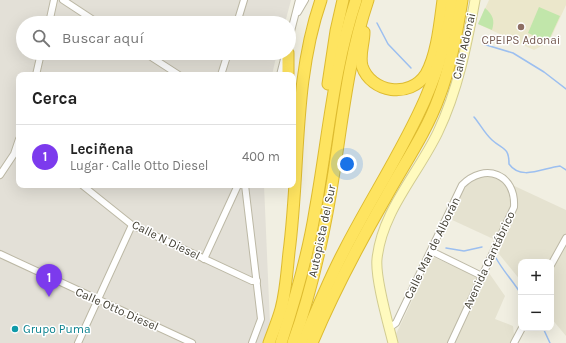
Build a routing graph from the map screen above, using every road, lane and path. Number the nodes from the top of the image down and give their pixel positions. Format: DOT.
graph roads {
  1 [pos="54,0"];
  2 [pos="63,0"];
  3 [pos="244,0"];
  4 [pos="299,0"];
  5 [pos="305,0"];
  6 [pos="321,0"];
  7 [pos="343,0"];
  8 [pos="356,0"];
  9 [pos="368,0"];
  10 [pos="443,0"];
  11 [pos="452,0"];
  12 [pos="462,0"];
  13 [pos="475,0"];
  14 [pos="51,16"];
  15 [pos="87,16"];
  16 [pos="239,16"];
  17 [pos="296,16"];
  18 [pos="363,16"];
  19 [pos="39,60"];
  20 [pos="156,60"];
  21 [pos="226,60"];
  22 [pos="284,60"];
  23 [pos="287,60"];
  24 [pos="37,72"];
  25 [pos="174,72"];
  26 [pos="222,72"];
  27 [pos="281,72"];
  28 [pos="288,72"];
  29 [pos="329,119"];
  30 [pos="16,148"];
  31 [pos="479,174"];
  32 [pos="0,175"];
  33 [pos="296,181"];
  34 [pos="86,188"];
  35 [pos="237,188"];
  36 [pos="245,188"];
  37 [pos="291,188"];
  38 [pos="295,188"];
  39 [pos="132,225"];
  40 [pos="292,230"];
  41 [pos="566,238"];
  42 [pos="431,252"];
  43 [pos="0,254"];
  44 [pos="204,259"];
  45 [pos="554,260"];
  46 [pos="482,276"];
  47 [pos="257,281"];
  48 [pos="97,301"];
  49 [pos="389,328"];
  50 [pos="520,331"];
  51 [pos="78,343"];
  52 [pos="192,343"];
  53 [pos="252,343"];
  54 [pos="269,343"];
  55 [pos="281,343"];
  56 [pos="293,343"];
  57 [pos="303,343"];
  58 [pos="312,343"];
  59 [pos="393,343"];
  60 [pos="451,343"];
  61 [pos="514,343"];
  1 -- 14 [label="street"];
  2 -- 15 [label="street"];
  3 -- 16 [label="street"];
  4 -- 17 [label="street"];
  5 -- 17 [label="street"];
  6 -- 33 [label="highway"];
  7 -- 29 [label="highway"];
  8 -- 29 [label="highway, Autopista del Sur"];
  9 -- 18 [label="highway, Autopista del Sur"];
  10 -- 18 [label="highway"];
  11 -- 57 [label="highway"];
  12 -- 58 [label="highway"];
  13 -- 49 [label="street, Calle Adonai"];
  18 -- 56 [label="highway, Autopista del Sur"];
  19 -- 24 [label="street"];
  20 -- 25 [label="street"];
  21 -- 26 [label="street"];
  22 -- 27 [label="street"];
  23 -- 28 [label="highway"];
  29 -- 55 [label="highway, Autopista del Sur"];
  30 -- 32 [label="street"];
  31 -- 42 [label="street, Calle Mar de Alborán"];
  31 -- 46 [label="street, Avenida Cantábrico"];
  34 -- 39 [label="street, Calle N Diesel"];
  35 -- 44 [label="street"];
  36 -- 47 [label="street"];
  37 -- 40 [label="highway"];
  38 -- 40 [label="highway"];
  39 -- 44 [label="street, Calle N Diesel"];
  39 -- 48 [label="street"];
  40 -- 54 [label="highway"];
  41 -- 45 [label="street"];
  42 -- 46 [label="street"];
  42 -- 49 [label="street, Calle Mar de Alborán"];
  43 -- 48 [label="street, Calle Otto Diesel"];
  44 -- 47 [label="street, Calle N Diesel"];
  46 -- 60 [label="street, Avenida Cantábrico"];
  47 -- 53 [label="street"];
  48 -- 51 [label="street"];
  48 -- 52 [label="street, Calle Otto Diesel"];
  49 -- 59 [label="street, Calle Adonai"];
  50 -- 61 [label="street"];
}
